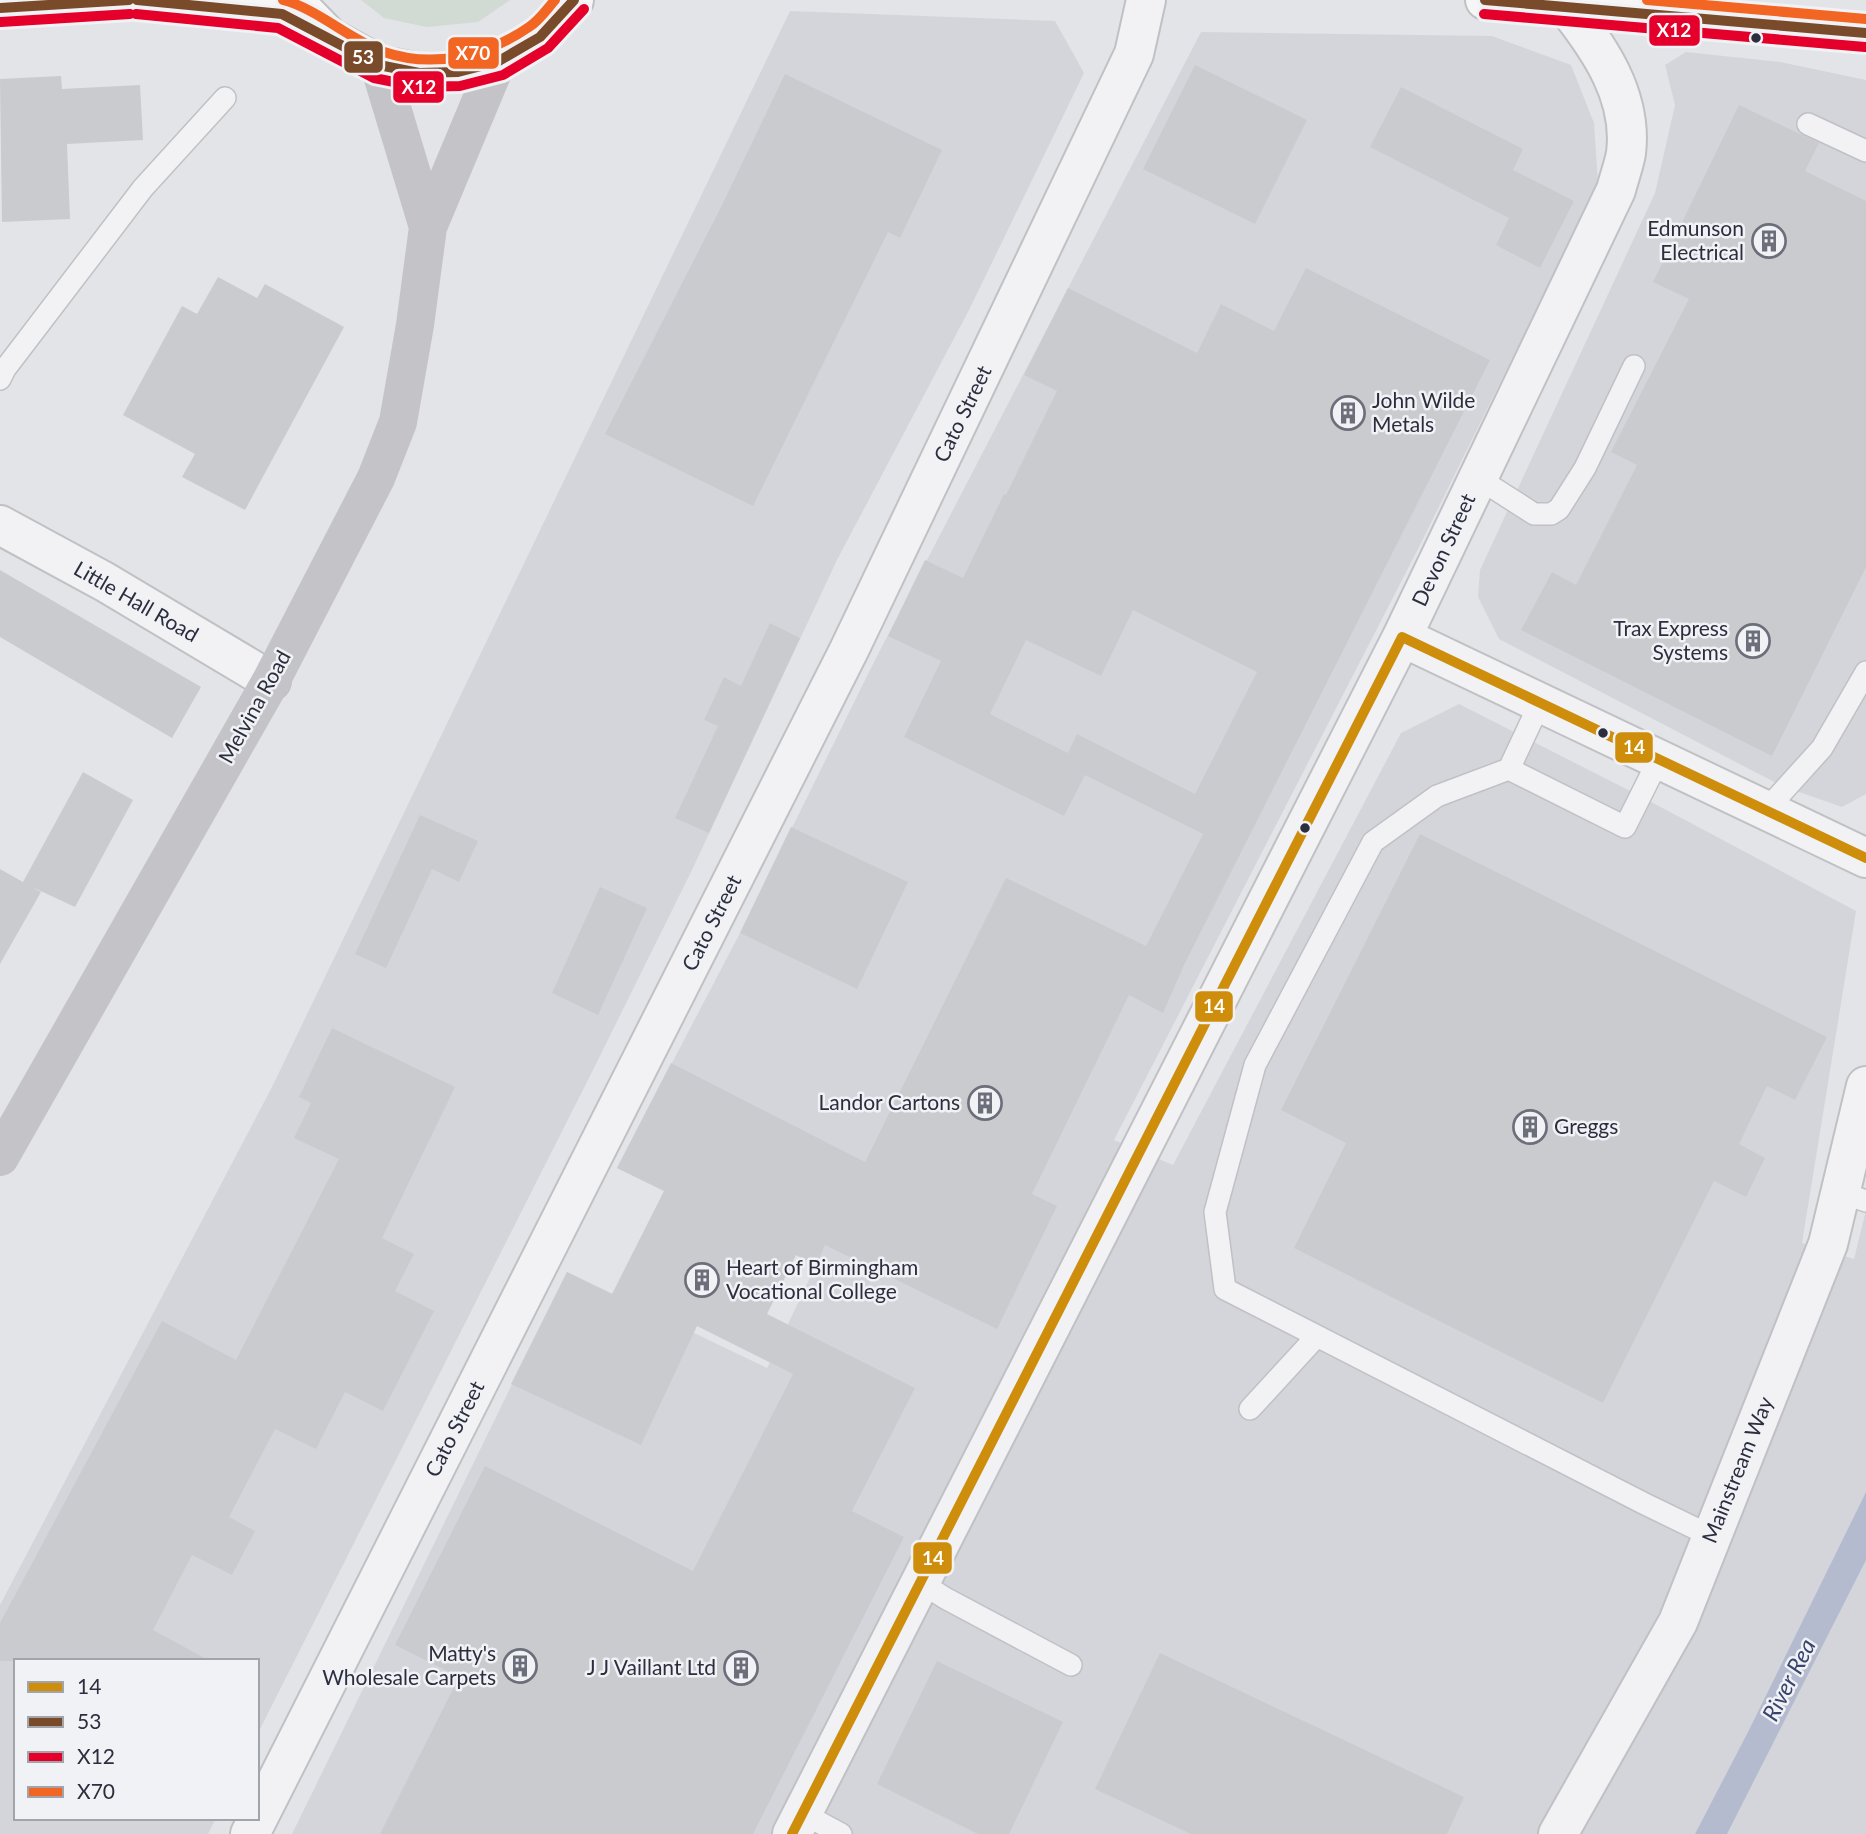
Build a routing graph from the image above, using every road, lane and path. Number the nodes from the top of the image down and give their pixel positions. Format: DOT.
graph roads {
  1 [pos="129,0"];
  2 [pos="137,0"];
  3 [pos="293,0"];
  4 [pos="574,0"];
  5 [pos="1146,0"];
  6 [pos="1485,0"];
  7 [pos="1567,7"];
  8 [pos="0,8"];
  9 [pos="1866,33"];
  10 [pos="330,38"];
  11 [pos="497,62"];
  12 [pos="379,65"];
  13 [pos="225,98"];
  14 [pos="1808,124"];
  15 [pos="1866,151"];
  16 [pos="428,227"];
  17 [pos="1634,366"];
  18 [pos="0,379"];
  19 [pos="1478,478"];
  20 [pos="0,525"];
  21 [pos="1402,637"];
  22 [pos="1866,671"];
  23 [pos="271,681"];
  24 [pos="1540,703"];
  25 [pos="1659,759"];
  26 [pos="1509,769"];
  27 [pos="1766,810"];
  28 [pos="1866,858"];
  29 [pos="1866,1086"];
  30 [pos="0,1157"];
  31 [pos="1853,1196"];
  32 [pos="1317,1336"];
  33 [pos="1250,1409"];
  34 [pos="1712,1536"];
  35 [pos="920,1582"];
  36 [pos="1070,1665"];
  37 [pos="259,1816"];
  38 [pos="797,1824"];
  39 [pos="841,1834"];
  40 [pos="1558,1834"];
  1 -- 8 [label="main road"];
  2 -- 10 [label="main road"];
  3 -- 10 [label="main road"];
  4 -- 11 [label="main road"];
  5 -- 37 [label="street, Cato Street"];
  6 -- 7 [label="main road"];
  7 -- 9 [label="main road"];
  7 -- 19 [label="street, Devon Street"];
  10 -- 12 [label="main road"];
  11 -- 12 [label="main road"];
  11 -- 16 [label="main road, Melvina Road"];
  12 -- 16 [label="main road, Melvina Road"];
  13 -- 18 [label="lane"];
  14 -- 15 [label="lane"];
  16 -- 23 [label="main road, Melvina Road"];
  17 -- 19 [label="lane"];
  19 -- 21 [label="street, Devon Street"];
  20 -- 23 [label="street, Little Hall Road"];
  21 -- 24 [label="street"];
  21 -- 35 [label="street, Devon Street"];
  22 -- 27 [label="lane"];
  23 -- 30 [label="main road, Melvina Road"];
  24 -- 25 [label="street"];
  24 -- 26 [label="lane"];
  25 -- 26 [label="lane"];
  25 -- 27 [label="street"];
  26 -- 32 [label="lane"];
  27 -- 28 [label="street"];
  29 -- 31 [label="street, Mainstream Way"];
  31 -- 34 [label="street, Mainstream Way"];
  32 -- 33 [label="lane"];
  32 -- 34 [label="lane"];
  34 -- 40 [label="street, Mainstream Way"];
  35 -- 36 [label="lane"];
  35 -- 38 [label="street, Devon Street"];
  38 -- 39 [label="lane"];
}
